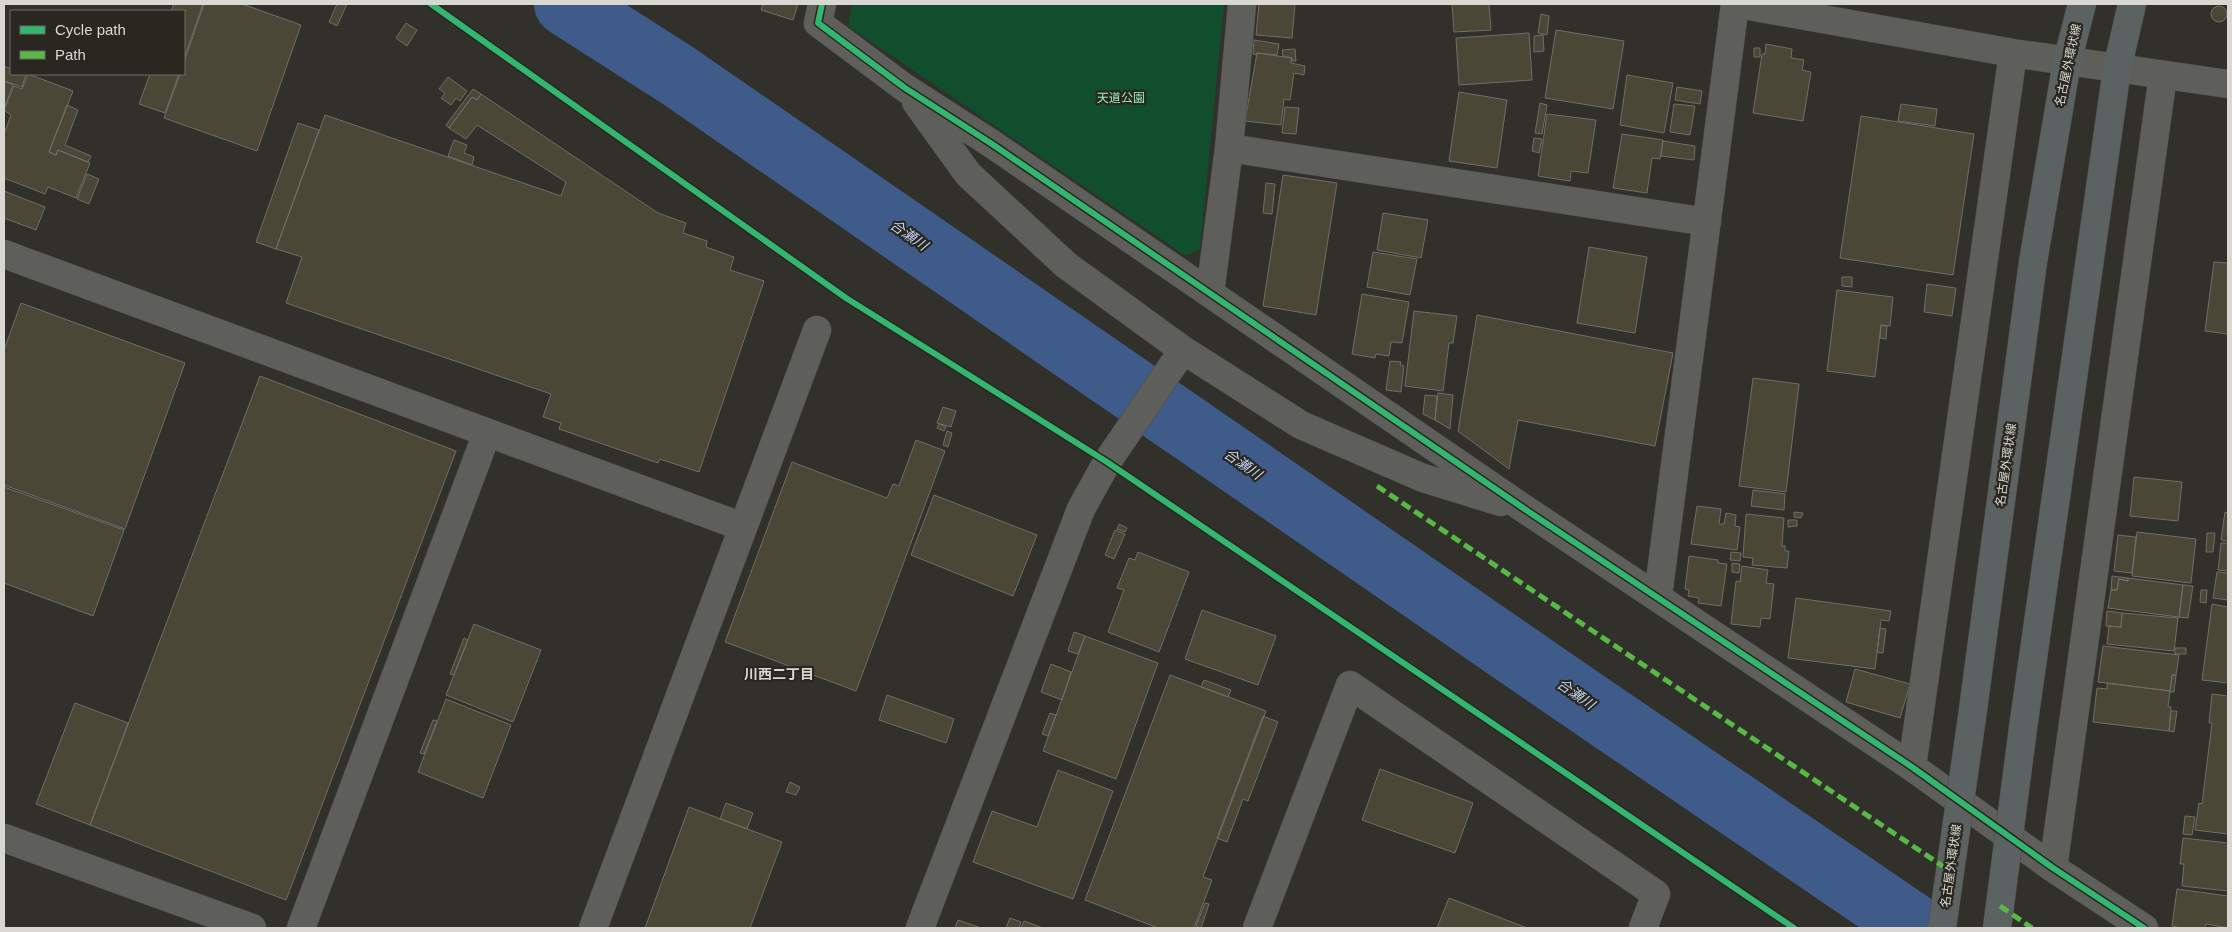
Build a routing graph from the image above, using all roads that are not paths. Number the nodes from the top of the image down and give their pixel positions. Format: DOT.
graph roads {
  1 [pos="1242,4"];
  2 [pos="1736,4"];
  3 [pos="2082,4"];
  4 [pos="2132,4"];
  5 [pos="820,14"];
  6 [pos="2013,53"];
  7 [pos="2067,62"];
  8 [pos="2117,69"];
  9 [pos="2163,75"];
  10 [pos="2228,84"];
  11 [pos="905,88"];
  12 [pos="1229,148"];
  13 [pos="1707,222"];
  14 [pos="4,254"];
  15 [pos="1210,293"];
  16 [pos="817,330"];
  17 [pos="1183,350"];
  18 [pos="487,433"];
  19 [pos="1526,510"];
  20 [pos="743,527"];
  21 [pos="1658,596"];
  22 [pos="1912,767"];
  23 [pos="4,838"];
  24 [pos="2053,868"];
  25 [pos="252,928"];
  26 [pos="300,928"];
  27 [pos="593,928"];
  28 [pos="920,928"];
  29 [pos="1257,928"];
  30 [pos="1643,928"];
  31 [pos="1942,928"];
  32 [pos="1997,928"];
  33 [pos="2144,928"];
  1 -- 12 [label="street"];
  2 -- 6 [label="street"];
  2 -- 13 [label="street"];
  3 -- 7 [label="main road, 名古屋外環状線"];
  4 -- 8 [label="main road"];
  5 -- 11 [label="street"];
  6 -- 7 [label="street"];
  6 -- 22 [label="street"];
  7 -- 8 [label="street"];
  7 -- 31 [label="main road, 名古屋外環状線, bridge"];
  8 -- 9 [label="street"];
  8 -- 32 [label="main road, bridge"];
  9 -- 10 [label="street"];
  9 -- 24 [label="street"];
  11 -- 15 [label="street"];
  11 -- 17 [label="street"];
  12 -- 13 [label="street"];
  12 -- 15 [label="street"];
  13 -- 21 [label="street"];
  14 -- 18 [label="street"];
  15 -- 19 [label="street"];
  16 -- 20 [label="street"];
  17 -- 19 [label="street"];
  17 -- 28 [label="street"];
  18 -- 20 [label="street"];
  18 -- 26 [label="street"];
  19 -- 21 [label="street"];
  20 -- 27 [label="street"];
  21 -- 22 [label="street"];
  22 -- 24 [label="street"];
  23 -- 25 [label="street"];
  24 -- 33 [label="street"];
  29 -- 30 [label="street"];
}
